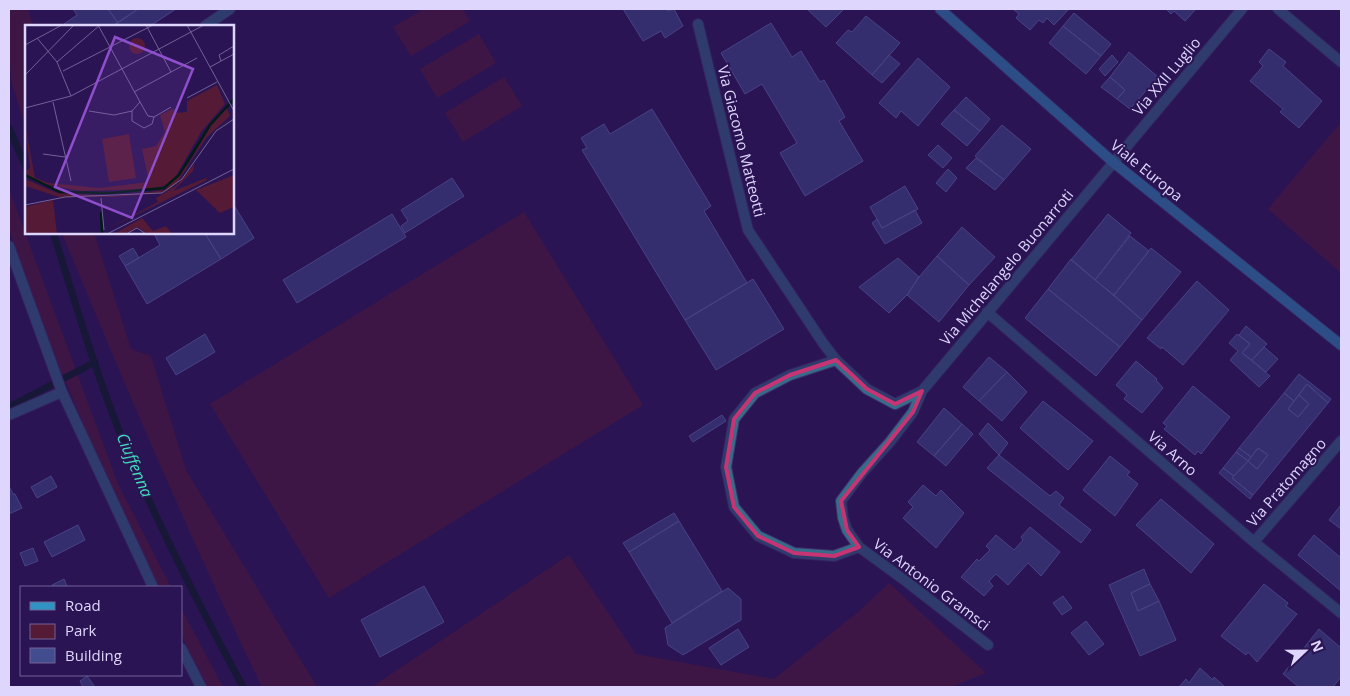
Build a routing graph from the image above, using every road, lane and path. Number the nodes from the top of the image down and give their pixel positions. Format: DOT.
graph roads {
  1 [pos="230,9"];
  2 [pos="940,9"];
  3 [pos="1242,9"];
  4 [pos="1278,9"];
  5 [pos="698,24"];
  6 [pos="206,25"];
  7 [pos="1341,62"];
  8 [pos="1113,162"];
  9 [pos="9,246"];
  10 [pos="987,312"];
  11 [pos="1341,345"];
  12 [pos="836,360"];
  13 [pos="62,392"];
  14 [pos="922,392"];
  15 [pos="9,415"];
  16 [pos="1341,441"];
  17 [pos="1254,542"];
  18 [pos="858,547"];
  19 [pos="153,586"];
  20 [pos="1341,613"];
  21 [pos="988,645"];
  22 [pos="182,650"];
  23 [pos="201,687"];
  1 -- 6 [label="street"];
  2 -- 8 [label="street, Viale Europa"];
  3 -- 8 [label="street, Via XXII Luglio"];
  4 -- 7 [label="street"];
  5 -- 12 [label="street, Via Giacomo Matteotti"];
  8 -- 10 [label="street, Via Michelangelo Buonarroti"];
  8 -- 11 [label="street, Viale Europa"];
  9 -- 13 [label="street"];
  10 -- 14 [label="street, Via Michelangelo Buonarroti"];
  10 -- 17 [label="street, Via Arno"];
  12 -- 14 [label="street, Via Giacomo Matteotti"];
  12 -- 18 [label="street"];
  13 -- 15 [label="street"];
  13 -- 19 [label="street"];
  14 -- 18 [label="street"];
  16 -- 17 [label="street, Via Pratomagno"];
  17 -- 20 [label="street, Via Arno"];
  18 -- 21 [label="street, Via Antonio Gramsci"];
  22 -- 23 [label="street"];
}
